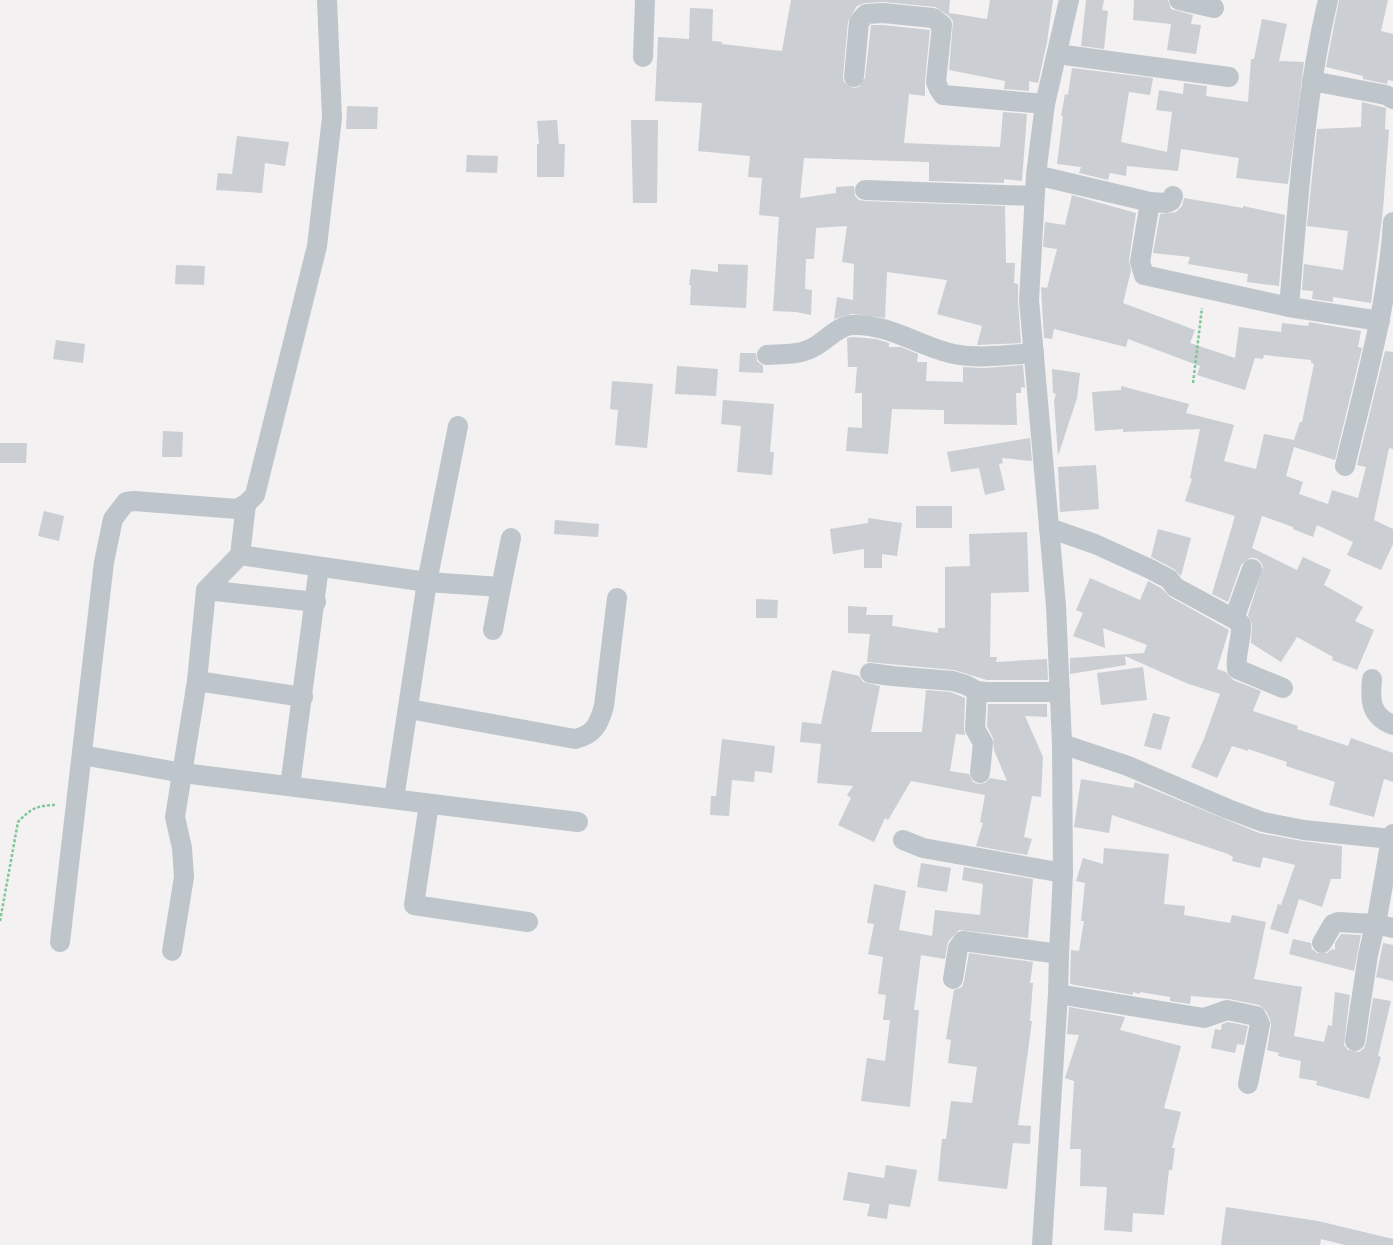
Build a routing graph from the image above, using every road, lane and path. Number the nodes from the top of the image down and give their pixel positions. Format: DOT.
graph roads {
  1 [pos="327,0"];
  2 [pos="645,0"];
  3 [pos="1069,0"];
  4 [pos="1179,0"];
  5 [pos="1328,0"];
  6 [pos="1214,8"];
  7 [pos="1056,54"];
  8 [pos="643,57"];
  9 [pos="854,77"];
  10 [pos="1229,77"];
  11 [pos="1312,81"];
  12 [pos="1393,99"];
  13 [pos="1045,104"];
  14 [pos="1036,175"];
  15 [pos="864,190"];
  16 [pos="1034,196"];
  17 [pos="1173,196"];
  18 [pos="1150,202"];
  19 [pos="1393,222"];
  20 [pos="1392,262"];
  21 [pos="1205,289"];
  22 [pos="1289,307"];
  23 [pos="1380,321"];
  24 [pos="1034,354"];
  25 [pos="767,355"];
  26 [pos="1193,383"];
  27 [pos="458,426"];
  28 [pos="1345,466"];
  29 [pos="246,504"];
  30 [pos="1049,528"];
  31 [pos="511,538"];
  32 [pos="240,555"];
  33 [pos="319,567"];
  34 [pos="1252,569"];
  35 [pos="427,582"];
  36 [pos="501,587"];
  37 [pos="206,590"];
  38 [pos="616,598"];
  39 [pos="316,602"];
  40 [pos="1234,619"];
  41 [pos="493,630"];
  42 [pos="870,673"];
  43 [pos="1372,679"];
  44 [pos="196,681"];
  45 [pos="1284,688"];
  46 [pos="977,691"];
  47 [pos="1060,692"];
  48 [pos="303,697"];
  49 [pos="409,709"];
  50 [pos="1393,725"];
  51 [pos="1062,744"];
  52 [pos="82,755"];
  53 [pos="183,773"];
  54 [pos="980,773"];
  55 [pos="290,786"];
  56 [pos="394,799"];
  57 [pos="76,804"];
  58 [pos="429,804"];
  59 [pos="578,822"];
  60 [pos="1392,836"];
  61 [pos="903,840"];
  62 [pos="1064,873"];
  63 [pos="0,921"];
  64 [pos="528,922"];
  65 [pos="1384,926"];
  66 [pos="60,942"];
  67 [pos="1322,943"];
  68 [pos="172,951"];
  69 [pos="1058,954"];
  70 [pos="953,979"];
  71 [pos="1058,994"];
  72 [pos="1356,1041"];
  73 [pos="1248,1084"];
  74 [pos="1042,1245"];
  1 -- 29 [label="street"];
  2 -- 8 [label="street"];
  3 -- 7 [label="street"];
  4 -- 6 [label="street"];
  5 -- 11 [label="street"];
  7 -- 10 [label="street"];
  7 -- 13 [label="street"];
  9 -- 13 [label="street"];
  11 -- 12 [label="street"];
  11 -- 22 [label="street"];
  13 -- 14 [label="street"];
  14 -- 16 [label="street"];
  14 -- 18 [label="street"];
  15 -- 16 [label="street"];
  16 -- 24 [label="street"];
  17 -- 18 [label="street"];
  18 -- 21 [label="street"];
  19 -- 20 [label="street"];
  20 -- 23 [label="street"];
  21 -- 22 [label="street"];
  21 -- 26 [label="path"];
  22 -- 23 [label="street"];
  23 -- 28 [label="street"];
  24 -- 25 [label="street"];
  24 -- 30 [label="street"];
  27 -- 35 [label="street"];
  29 -- 32 [label="street"];
  29 -- 52 [label="street"];
  30 -- 40 [label="street"];
  30 -- 47 [label="street"];
  31 -- 36 [label="street"];
  32 -- 33 [label="street"];
  32 -- 37 [label="street"];
  33 -- 35 [label="street"];
  33 -- 39 [label="street"];
  34 -- 40 [label="street"];
  35 -- 36 [label="street"];
  35 -- 49 [label="street"];
  36 -- 41 [label="street"];
  37 -- 39 [label="street"];
  37 -- 44 [label="street"];
  38 -- 49 [label="street"];
  39 -- 48 [label="street"];
  40 -- 45 [label="street"];
  42 -- 46 [label="street"];
  43 -- 50 [label="street"];
  44 -- 48 [label="street"];
  44 -- 53 [label="street"];
  46 -- 47 [label="street"];
  46 -- 54 [label="street"];
  47 -- 51 [label="street"];
  48 -- 55 [label="street"];
  49 -- 56 [label="street"];
  51 -- 60 [label="street"];
  51 -- 62 [label="street"];
  52 -- 53 [label="street"];
  52 -- 57 [label="street"];
  53 -- 55 [label="street"];
  53 -- 68 [label="street"];
  55 -- 56 [label="street"];
  56 -- 58 [label="street"];
  57 -- 63 [label="path"];
  57 -- 66 [label="street"];
  58 -- 59 [label="street"];
  58 -- 64 [label="street"];
  60 -- 65 [label="street"];
  61 -- 62 [label="street"];
  62 -- 69 [label="street"];
  65 -- 67 [label="street"];
  65 -- 72 [label="street"];
  69 -- 70 [label="street"];
  69 -- 71 [label="street"];
  71 -- 73 [label="street"];
  71 -- 74 [label="street"];
}
